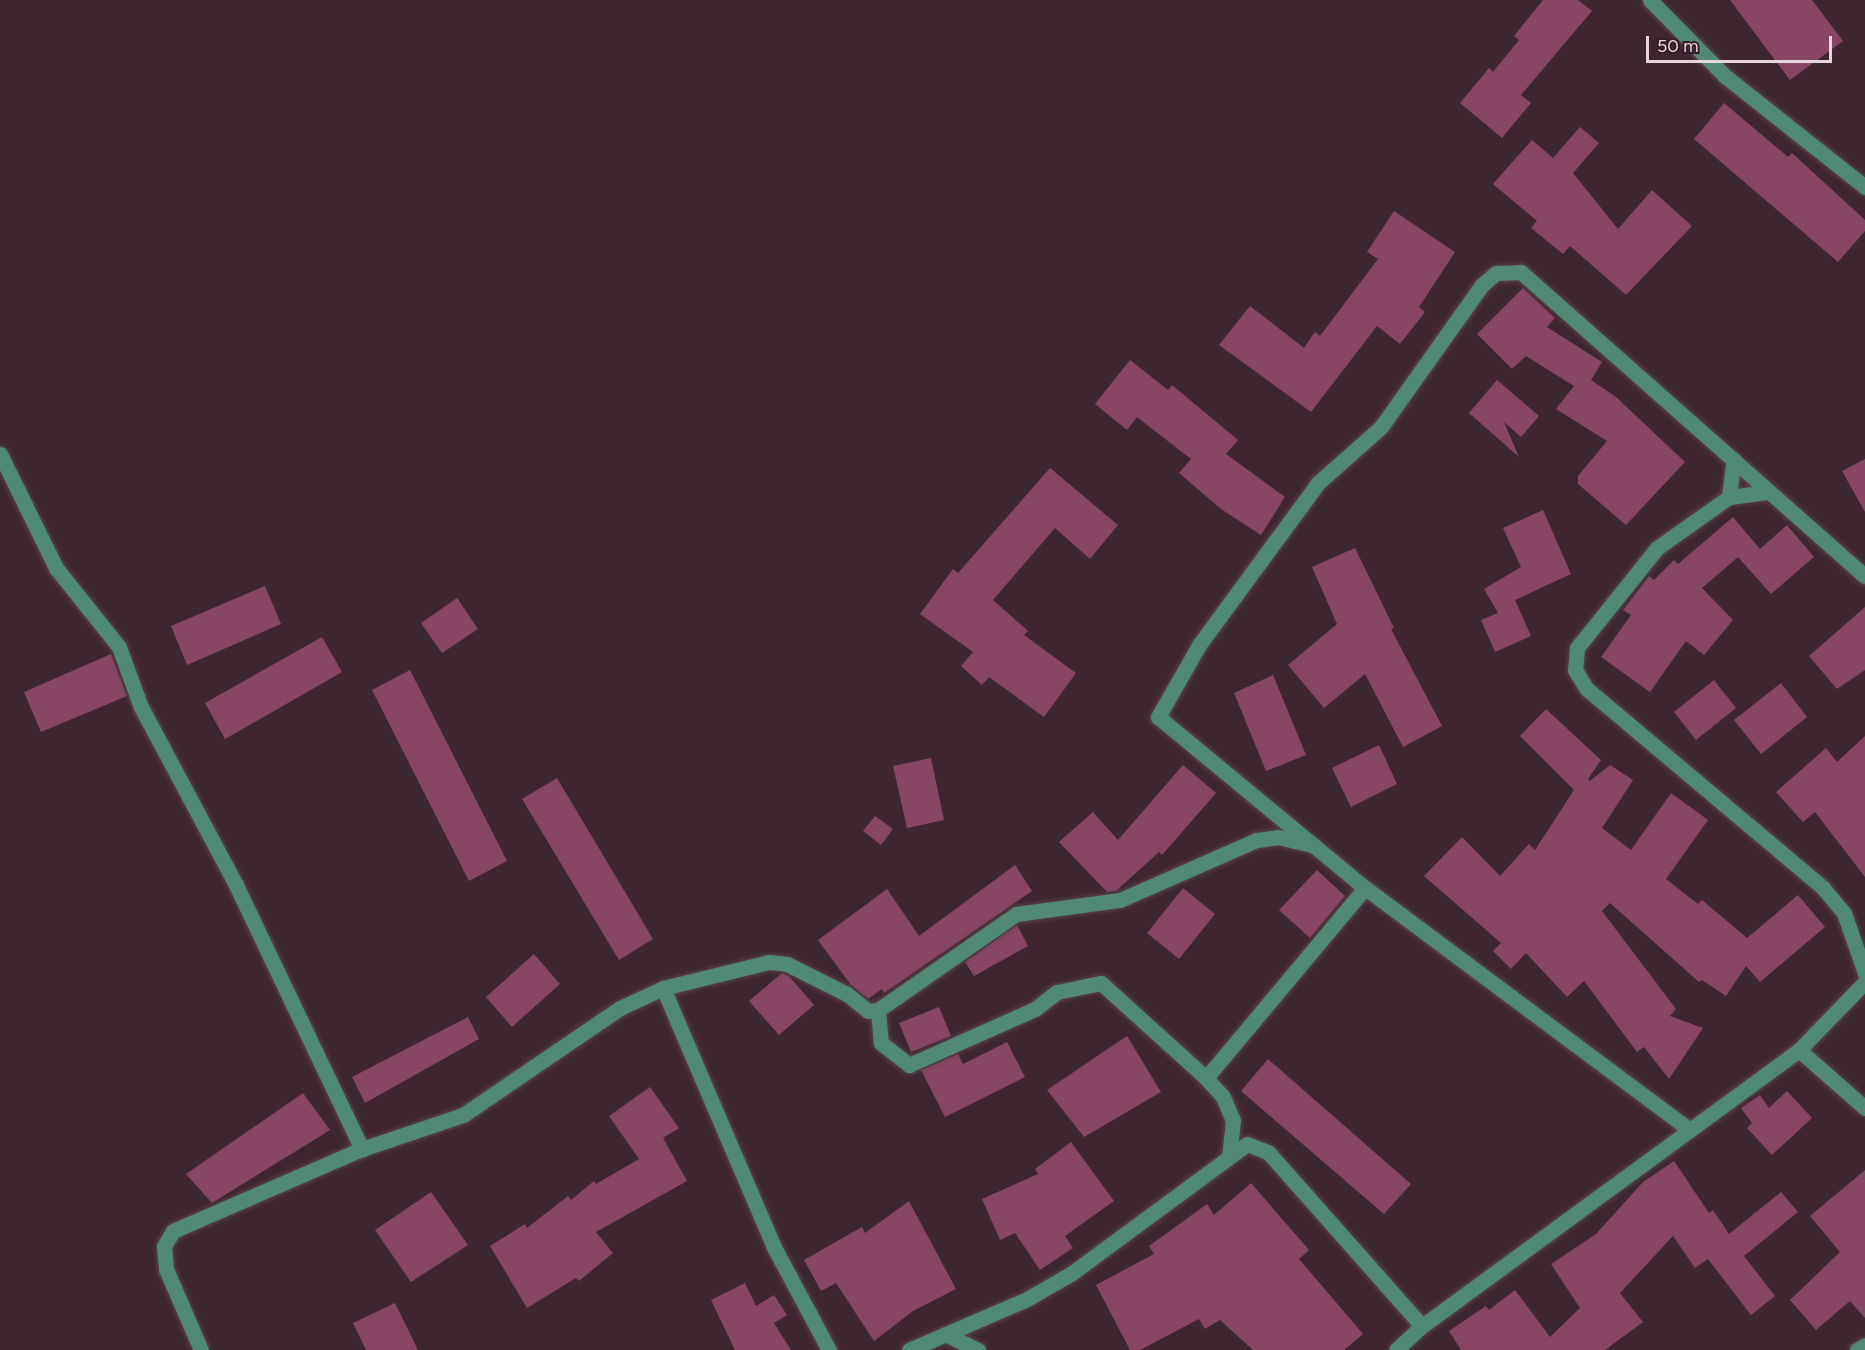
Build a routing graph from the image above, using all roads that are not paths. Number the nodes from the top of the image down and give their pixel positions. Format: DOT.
graph roads {
  1 [pos="1650,0"];
  2 [pos="1865,187"];
  3 [pos="0,454"];
  4 [pos="1734,459"];
  5 [pos="1767,492"];
  6 [pos="1729,496"];
  7 [pos="1865,576"];
  8 [pos="1320,847"];
  9 [pos="1365,888"];
  10 [pos="1865,973"];
  11 [pos="1865,982"];
  12 [pos="663,988"];
  13 [pos="878,1010"];
  14 [pos="1798,1050"];
  15 [pos="1206,1078"];
  16 [pos="1865,1108"];
  17 [pos="1690,1130"];
  18 [pos="362,1149"];
  19 [pos="1229,1156"];
  20 [pos="1422,1326"];
  21 [pos="945,1334"];
  22 [pos="1865,1346"];
  23 [pos="201,1350"];
  24 [pos="829,1350"];
  25 [pos="909,1350"];
  26 [pos="978,1350"];
  27 [pos="1396,1350"];
  28 [pos="1857,1350"];
  1 -- 2 [label="street"];
  3 -- 18 [label="street"];
  4 -- 5 [label="street"];
  4 -- 6 [label="street"];
  4 -- 8 [label="street"];
  5 -- 6 [label="street"];
  5 -- 7 [label="street"];
  6 -- 10 [label="street"];
  8 -- 9 [label="street"];
  8 -- 13 [label="street"];
  9 -- 15 [label="street"];
  9 -- 17 [label="street"];
  11 -- 14 [label="street"];
  12 -- 13 [label="street"];
  12 -- 18 [label="street"];
  12 -- 24 [label="street"];
  13 -- 15 [label="street"];
  14 -- 16 [label="street"];
  14 -- 17 [label="street"];
  15 -- 19 [label="street"];
  17 -- 20 [label="street"];
  18 -- 23 [label="street"];
  19 -- 20 [label="street"];
  19 -- 21 [label="street"];
  20 -- 27 [label="street"];
  21 -- 25 [label="street"];
  21 -- 26 [label="street"];
  22 -- 28 [label="street"];
}
